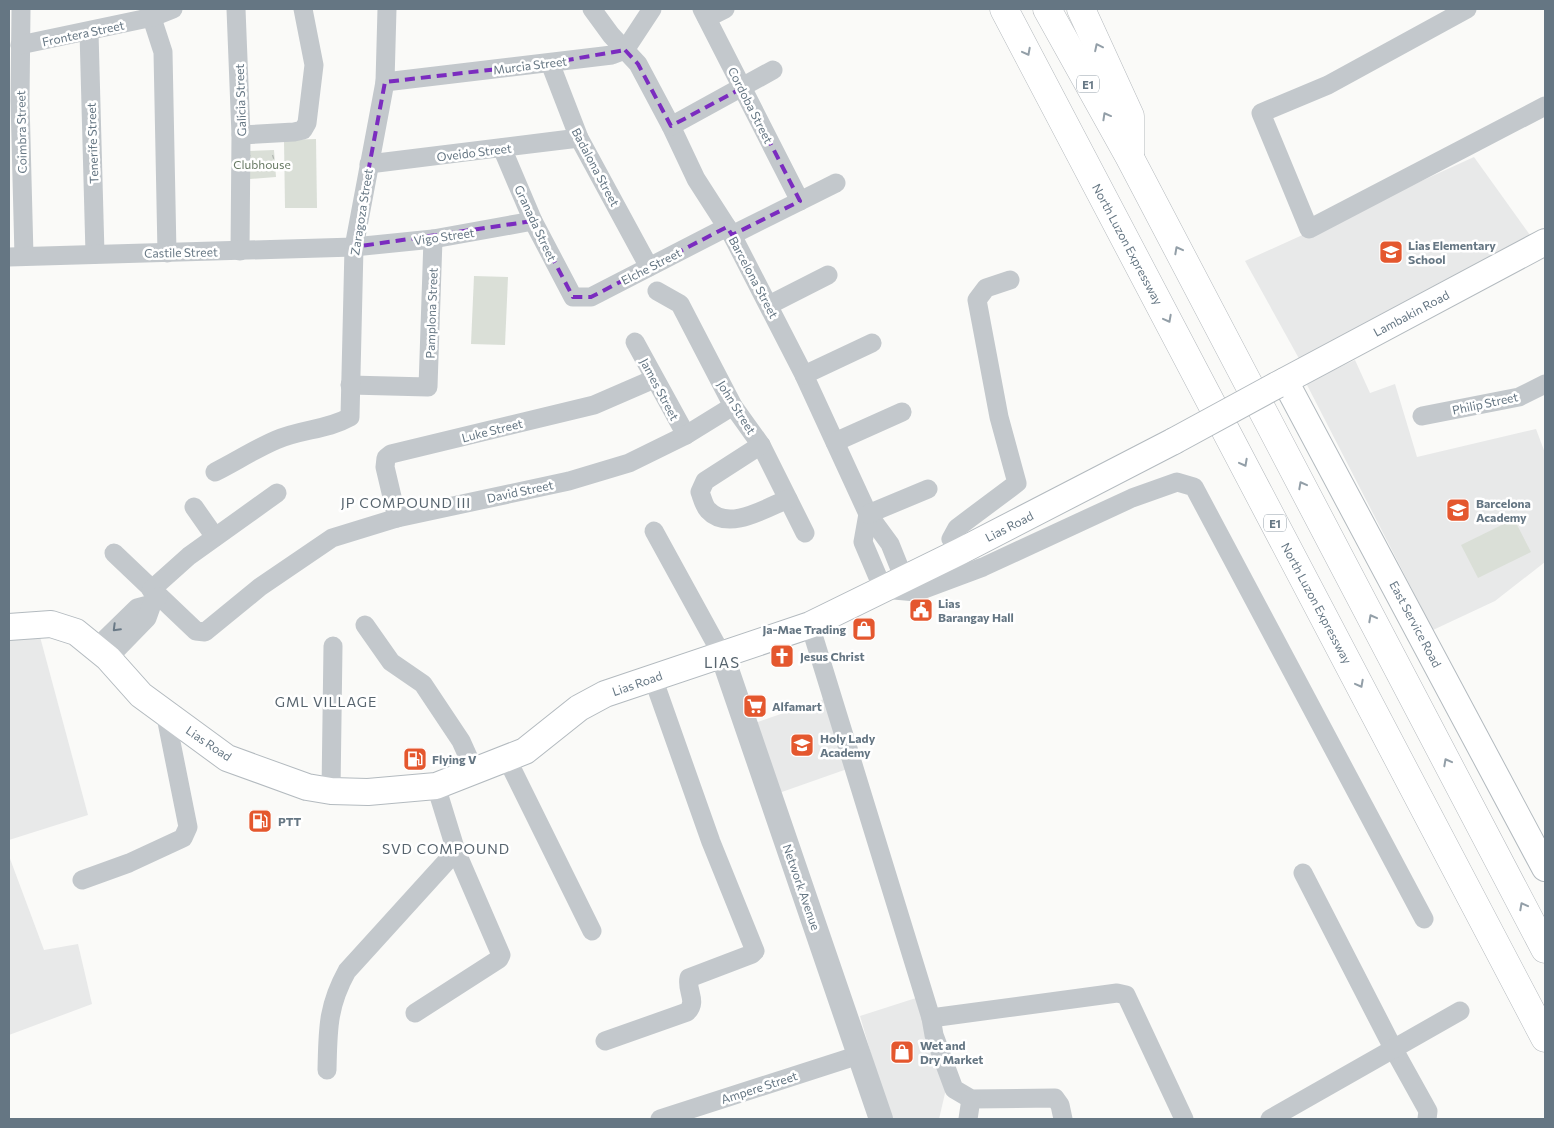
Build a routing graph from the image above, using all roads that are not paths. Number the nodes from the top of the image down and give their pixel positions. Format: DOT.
graph roads {
  1 [pos="21,9"];
  2 [pos="173,9"];
  3 [pos="236,9"];
  4 [pos="303,9"];
  5 [pos="387,9"];
  6 [pos="592,9"];
  7 [pos="652,9"];
  8 [pos="725,9"];
  9 [pos="1004,9"];
  10 [pos="1047,9"];
  11 [pos="1081,9"];
  12 [pos="1467,9"];
  13 [pos="151,13"];
  14 [pos="704,13"];
  15 [pos="89,32"];
  16 [pos="20,45"];
  17 [pos="625,50"];
  18 [pos="550,63"];
  19 [pos="773,70"];
  20 [pos="385,82"];
  21 [pos="742,88"];
  22 [pos="14,104"];
  23 [pos="1545,106"];
  24 [pos="671,126"];
  25 [pos="241,135"];
  26 [pos="579,138"];
  27 [pos="502,148"];
  28 [pos="1130,158"];
  29 [pos="369,164"];
  30 [pos="836,183"];
  31 [pos="800,201"];
  32 [pos="534,222"];
  33 [pos="730,231"];
  34 [pos="433,239"];
  35 [pos="1545,242"];
  36 [pos="354,247"];
  37 [pos="240,251"];
  38 [pos="166,253"];
  39 [pos="95,254"];
  40 [pos="16,257"];
  41 [pos="650,266"];
  42 [pos="828,275"];
  43 [pos="1010,280"];
  44 [pos="657,291"];
  45 [pos="573,297"];
  46 [pos="769,305"];
  47 [pos="635,342"];
  48 [pos="872,343"];
  49 [pos="804,375"];
  50 [pos="654,379"];
  51 [pos="1281,383"];
  52 [pos="1545,384"];
  53 [pos="350,386"];
  54 [pos="733,406"];
  55 [pos="902,412"];
  56 [pos="1422,416"];
  57 [pos="686,435"];
  58 [pos="835,442"];
  59 [pos="761,445"];
  60 [pos="215,472"];
  61 [pos="928,489"];
  62 [pos="277,493"];
  63 [pos="788,499"];
  64 [pos="194,507"];
  65 [pos="868,514"];
  66 [pos="396,518"];
  67 [pos="654,531"];
  68 [pos="806,533"];
  69 [pos="215,537"];
  70 [pos="961,551"];
  71 [pos="114,554"];
  72 [pos="894,584"];
  73 [pos="154,597"];
  74 [pos="365,625"];
  75 [pos="810,625"];
  76 [pos="9,627"];
  77 [pos="333,646"];
  78 [pos="102,653"];
  79 [pos="722,655"];
  80 [pos="653,678"];
  81 [pos="165,712"];
  82 [pos="507,759"];
  83 [pos="475,772"];
  84 [pos="436,786"];
  85 [pos="331,791"];
  86 [pos="456,850"];
  87 [pos="1545,868"];
  88 [pos="1303,873"];
  89 [pos="82,880"];
  90 [pos="1424,919"];
  91 [pos="592,931"];
  92 [pos="1545,949"];
  93 [pos="1460,1011"];
  94 [pos="415,1014"];
  95 [pos="930,1018"];
  96 [pos="1545,1038"];
  97 [pos="605,1041"];
  98 [pos="1393,1048"];
  99 [pos="859,1054"];
  100 [pos="328,1070"];
  101 [pos="971,1099"];
  102 [pos="660,1119"];
  103 [pos="881,1119"];
  104 [pos="968,1119"];
  105 [pos="1063,1119"];
  106 [pos="1184,1119"];
  107 [pos="1270,1119"];
  108 [pos="1427,1119"];
  1 -- 16 [label="street, Coimbra Street"];
  2 -- 13 [label="street, Frontera Street"];
  3 -- 25 [label="street, Galicia Street"];
  4 -- 25 [label="street"];
  5 -- 20 [label="street, Zaragoza Street"];
  6 -- 17 [label="street, Barcelona Street"];
  7 -- 17 [label="street"];
  8 -- 14 [label="street"];
  9 -- 96 [label="highway, North Luzon Expressway / E1, one-way"];
  28 -- 10 [label="highway, E1, one-way"];
  28 -- 11 [label="highway, one-way"];
  12 -- 23 [label="street"];
  13 -- 15 [label="street, Frontera Street"];
  13 -- 38 [label="street"];
  14 -- 21 [label="street, Cordoba Street"];
  15 -- 16 [label="street, Frontera Street"];
  15 -- 39 [label="street, Tenerife Street"];
  16 -- 22 [label="street, Coimbra Street"];
  17 -- 18 [label="street, Murcia Street"];
  17 -- 24 [label="street, Barcelona Street"];
  18 -- 20 [label="street, Murcia Street"];
  18 -- 26 [label="street, Badalona Street"];
  19 -- 21 [label="street"];
  20 -- 29 [label="street, Zaragoza Street"];
  21 -- 24 [label="street"];
  21 -- 31 [label="street, Cordoba Street"];
  22 -- 40 [label="street, Coimbra Street"];
  24 -- 33 [label="street, Barcelona Street"];
  25 -- 37 [label="street, Galicia Street"];
  26 -- 27 [label="street, Oveido Street"];
  26 -- 41 [label="street, Badalona Street"];
  27 -- 29 [label="street, Oveido Street"];
  27 -- 32 [label="street, Granada Street"];
  92 -- 28 [label="highway, E1, one-way"];
  29 -- 36 [label="street, Zaragoza Street"];
  30 -- 31 [label="street, Elche Street"];
  31 -- 33 [label="street, Elche Street"];
  32 -- 34 [label="street, Vigo Street"];
  32 -- 45 [label="street, Granada Street"];
  33 -- 41 [label="street, Elche Street"];
  33 -- 46 [label="street, Barcelona Street"];
  34 -- 36 [label="street, Vigo Street"];
  34 -- 53 [label="street, Pamplona Street"];
  35 -- 51 [label="main road, Lambakin Road"];
  36 -- 37 [label="street, Castile Street"];
  36 -- 53 [label="street, Zaragoza Street"];
  37 -- 38 [label="street, Castile Street"];
  38 -- 39 [label="street, Castile Street"];
  39 -- 40 [label="street, Castile Street"];
  41 -- 45 [label="street, Elche Street"];
  42 -- 46 [label="street"];
  43 -- 70 [label="street"];
  44 -- 54 [label="street, John Street"];
  46 -- 49 [label="street, Barcelona Street"];
  47 -- 50 [label="street, James Street"];
  48 -- 49 [label="street"];
  49 -- 58 [label="street, Barcelona Street"];
  50 -- 57 [label="street, James Street"];
  50 -- 66 [label="street, Luke Street"];
  51 -- 70 [label="main road, Lias Road, bridge"];
  51 -- 87 [label="main road, East Service Road"];
  52 -- 56 [label="street, Philip Street"];
  53 -- 60 [label="street, Zaragoza Street"];
  54 -- 57 [label="street, David Street"];
  54 -- 59 [label="street, John Street"];
  55 -- 58 [label="street"];
  57 -- 66 [label="street, David Street"];
  58 -- 65 [label="street, Barcelona Street"];
  59 -- 63 [label="street, John Street"];
  59 -- 63 [label="street"];
  61 -- 65 [label="street"];
  62 -- 69 [label="street"];
  63 -- 68 [label="street, John Street"];
  64 -- 69 [label="street"];
  65 -- 72 [label="street"];
  66 -- 73 [label="street, David Street"];
  67 -- 79 [label="street"];
  69 -- 73 [label="street"];
  70 -- 72 [label="main road, Lias Road"];
  71 -- 73 [label="street"];
  72 -- 75 [label="main road, Lias Road"];
  72 -- 90 [label="street"];
  73 -- 78 [label="street"];
  74 -- 83 [label="street"];
  75 -- 79 [label="main road, Lias Road"];
  75 -- 95 [label="street"];
  76 -- 78 [label="main road, Lias Road"];
  77 -- 85 [label="street"];
  78 -- 81 [label="main road, Lias Road"];
  79 -- 80 [label="main road, Lias Road"];
  79 -- 99 [label="street, Network Avenue"];
  80 -- 82 [label="main road, Lias Road"];
  80 -- 97 [label="street"];
  81 -- 85 [label="main road, Lias Road"];
  81 -- 89 [label="street"];
  82 -- 83 [label="main road, Lias Road"];
  82 -- 91 [label="street"];
  83 -- 84 [label="main road, Lias Road"];
  84 -- 85 [label="main road, Lias Road"];
  84 -- 86 [label="street"];
  86 -- 94 [label="street"];
  86 -- 100 [label="street"];
  88 -- 98 [label="street"];
  93 -- 98 [label="street"];
  95 -- 101 [label="street"];
  95 -- 106 [label="street"];
  98 -- 107 [label="street"];
  98 -- 108 [label="street"];
  99 -- 102 [label="street, Ampere Street"];
  99 -- 103 [label="street, Network Avenue"];
  101 -- 104 [label="street"];
  101 -- 105 [label="street"];
}
